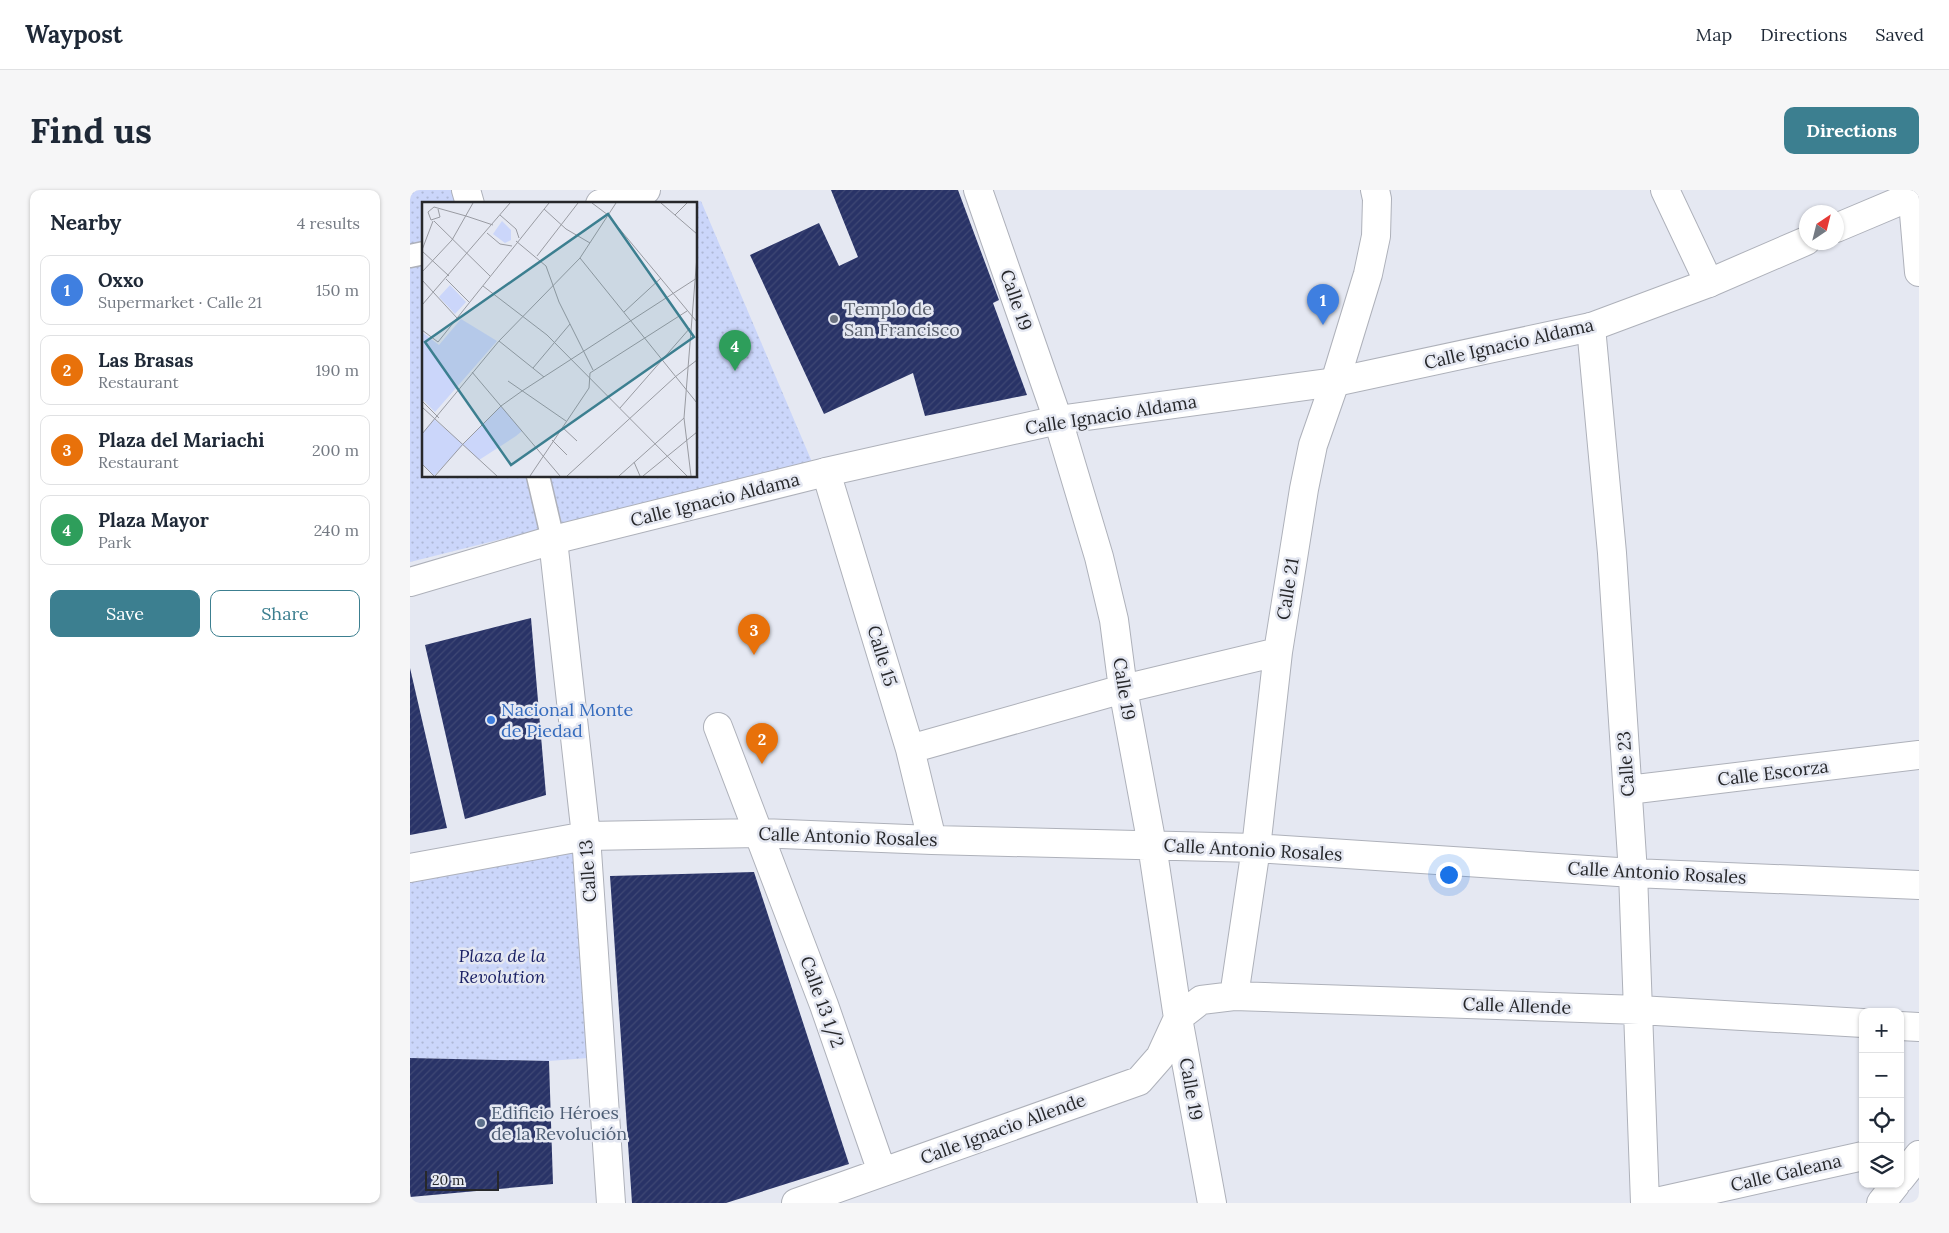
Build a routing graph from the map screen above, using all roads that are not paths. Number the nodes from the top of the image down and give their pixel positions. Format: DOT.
graph roads {
  1 [pos="646,190"];
  2 [pos="978,190"];
  3 [pos="1375,190"];
  4 [pos="1665,190"];
  5 [pos="1915,193"];
  6 [pos="607,202"];
  7 [pos="1844,224"];
  8 [pos="1799,244"];
  9 [pos="1919,272"];
  10 [pos="1709,283"];
  11 [pos="1591,327"];
  12 [pos="1335,382"];
  13 [pos="1058,420"];
  14 [pos="826,472"];
  15 [pos="538,478"];
  16 [pos="553,540"];
  17 [pos="410,582"];
  18 [pos="1278,652"];
  19 [pos="1123,689"];
  20 [pos="718,726"];
  21 [pos="910,749"];
  22 [pos="1919,755"];
  23 [pos="1628,790"];
  24 [pos="759,833"];
  25 [pos="586,836"];
  26 [pos="932,840"];
  27 [pos="1152,845"];
  28 [pos="1256,848"];
  29 [pos="410,868"];
  30 [pos="1633,873"];
  31 [pos="1919,885"];
  32 [pos="1234,996"];
  33 [pos="1639,1010"];
  34 [pos="1178,1018"];
  35 [pos="1859,1023"];
  36 [pos="1904,1026"];
  37 [pos="1919,1027"];
  38 [pos="1919,1144"];
  39 [pos="1904,1147"];
  40 [pos="1919,1155"];
  41 [pos="1859,1157"];
  42 [pos="882,1172"];
  43 [pos="1904,1174"];
  44 [pos="1893,1188"];
  45 [pos="841,1195"];
  46 [pos="611,1203"];
  47 [pos="796,1203"];
  48 [pos="1212,1203"];
  49 [pos="1645,1203"];
  50 [pos="1652,1203"];
  51 [pos="1882,1203"];
  1 -- 6 [label="street"];
  2 -- 13 [label="street, Calle 19"];
  3 -- 12 [label="street, Calle 21"];
  4 -- 10 [label="street"];
  5 -- 7 [label="street"];
  5 -- 9 [label="street"];
  8 -- 10 [label="street, Calle Ignacio Aldama"];
  10 -- 11 [label="street, Calle Ignacio Aldama"];
  11 -- 12 [label="street, Calle Ignacio Aldama"];
  11 -- 23 [label="street, Calle 23"];
  12 -- 13 [label="street, Calle Ignacio Aldama"];
  12 -- 18 [label="street, Calle 21"];
  13 -- 14 [label="street, Calle Ignacio Aldama"];
  13 -- 19 [label="street, Calle 19"];
  14 -- 16 [label="street, Calle Ignacio Aldama"];
  14 -- 21 [label="street, Calle 15"];
  15 -- 16 [label="street"];
  16 -- 17 [label="street, Calle Ignacio Aldama"];
  16 -- 25 [label="street, Calle 13"];
  18 -- 19 [label="street"];
  18 -- 28 [label="street, Calle 21"];
  19 -- 21 [label="street"];
  19 -- 27 [label="street, Calle 19"];
  20 -- 24 [label="street, Calle 13 1/2"];
  21 -- 26 [label="street, Calle 15"];
  22 -- 23 [label="street, Calle Escorza"];
  23 -- 30 [label="street, Calle 23"];
  24 -- 25 [label="street, Calle Antonio Rosales"];
  24 -- 26 [label="street, Calle Antonio Rosales"];
  24 -- 42 [label="street, Calle 13 1/2"];
  25 -- 29 [label="street, Calle Antonio Rosales"];
  25 -- 46 [label="street, Calle 13"];
  26 -- 27 [label="street, Calle Antonio Rosales"];
  27 -- 28 [label="street, Calle Antonio Rosales"];
  27 -- 34 [label="street, Calle 19"];
  28 -- 30 [label="street, Calle Antonio Rosales"];
  28 -- 32 [label="street, Calle 21"];
  30 -- 31 [label="street, Calle Antonio Rosales"];
  30 -- 33 [label="street, Calle 23"];
  32 -- 33 [label="street, Calle Allende"];
  32 -- 34 [label="street, Calle Allende"];
  33 -- 35 [label="street, Calle Allende"];
  33 -- 49 [label="street, Calle 23"];
  34 -- 42 [label="street, Calle Ignacio Allende"];
  34 -- 48 [label="street, Calle 19"];
  36 -- 37 [label="street"];
  38 -- 39 [label="street"];
  40 -- 43 [label="street"];
  41 -- 50 [label="street, Calle Galeana"];
  42 -- 45 [label="street, Calle Ignacio Allende"];
  44 -- 51 [label="street"];
  45 -- 47 [label="street, Calle Ignacio Allende"];
}
